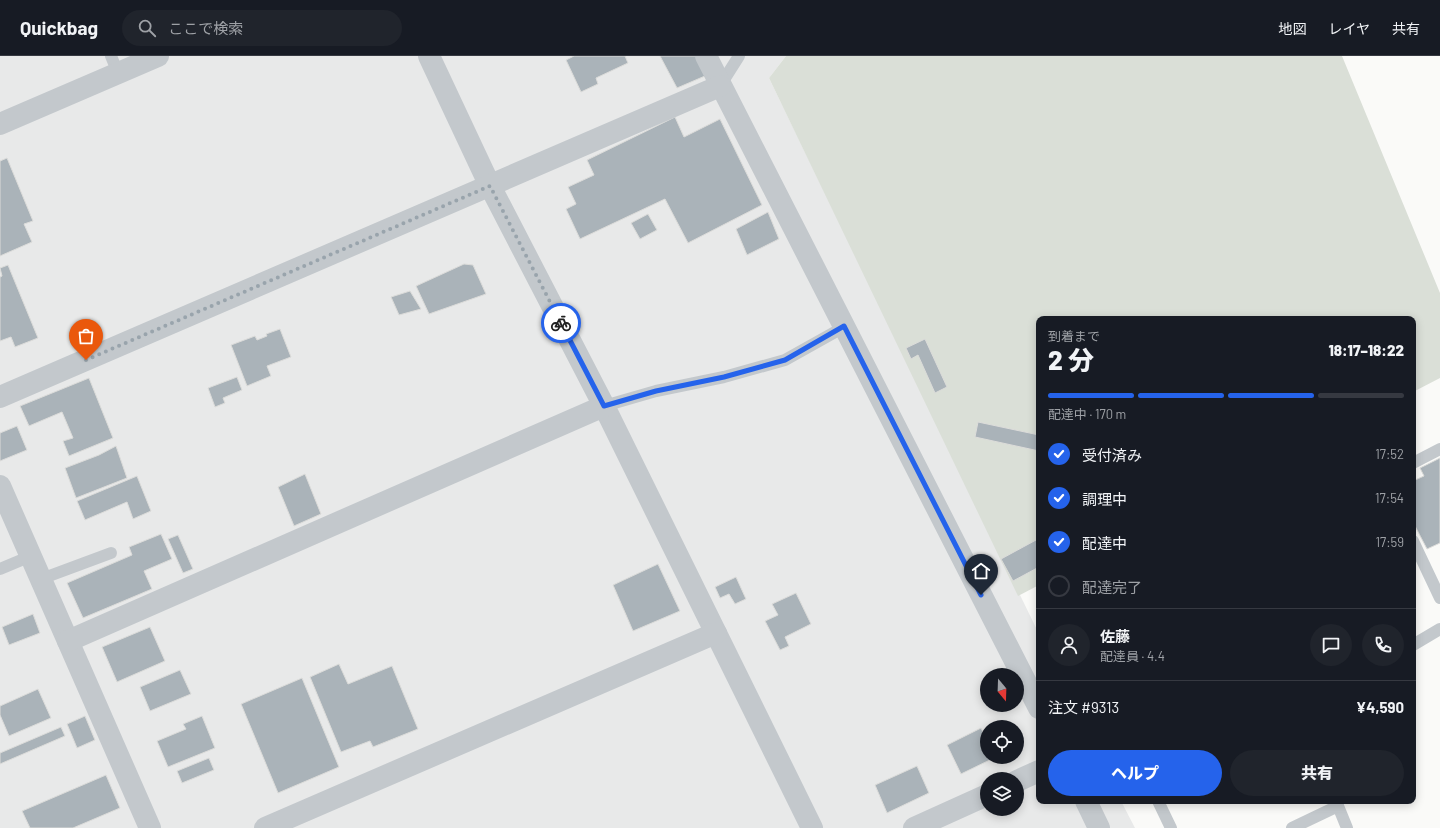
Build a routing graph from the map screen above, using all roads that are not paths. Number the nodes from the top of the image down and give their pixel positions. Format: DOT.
graph roads {
  1 [pos="158,56"];
  2 [pos="429,56"];
  3 [pos="706,56"];
  4 [pos="739,56"];
  5 [pos="114,65"];
  6 [pos="720,86"];
  7 [pos="0,124"];
  8 [pos="490,186"];
  9 [pos="844,326"];
  10 [pos="0,397"];
  11 [pos="604,406"];
  12 [pos="1440,449"];
  13 [pos="1416,461"];
  14 [pos="0,486"];
  15 [pos="1416,547"];
  16 [pos="110,553"];
  17 [pos="31,556"];
  18 [pos="0,569"];
  19 [pos="41,579"];
  20 [pos="1440,598"];
  21 [pos="1440,629"];
  22 [pos="716,633"];
  23 [pos="68,641"];
  24 [pos="1416,643"];
  25 [pos="1036,702"];
  26 [pos="1036,772"];
  27 [pos="1024,778"];
  28 [pos="980,798"];
  29 [pos="1087,804"];
  30 [pos="1159,804"];
  31 [pos="1335,804"];
  32 [pos="1337,804"];
  33 [pos="150,828"];
  34 [pos="265,828"];
  35 [pos="812,828"];
  36 [pos="914,828"];
  37 [pos="1099,828"];
  38 [pos="1171,828"];
  39 [pos="1292,828"];
  40 [pos="1347,828"];
  1 -- 5 [label="street"];
  2 -- 8 [label="street"];
  3 -- 6 [label="street"];
  4 -- 6 [label="lane"];
  5 -- 7 [label="street"];
  6 -- 8 [label="street"];
  6 -- 9 [label="street"];
  8 -- 10 [label="street"];
  8 -- 11 [label="street"];
  9 -- 11 [label="lane"];
  9 -- 25 [label="street"];
  11 -- 22 [label="street"];
  11 -- 23 [label="street"];
  12 -- 13 [label="lane"];
  14 -- 17 [label="street"];
  15 -- 20 [label="lane"];
  16 -- 19 [label="lane"];
  17 -- 18 [label="lane"];
  17 -- 19 [label="street"];
  19 -- 23 [label="street"];
  21 -- 24 [label="lane"];
  22 -- 34 [label="street"];
  22 -- 35 [label="street"];
  23 -- 33 [label="street"];
  26 -- 27 [label="street"];
  28 -- 36 [label="street"];
  29 -- 37 [label="street"];
  30 -- 38 [label="lane"];
  31 -- 39 [label="lane"];
  32 -- 40 [label="lane"];
}
